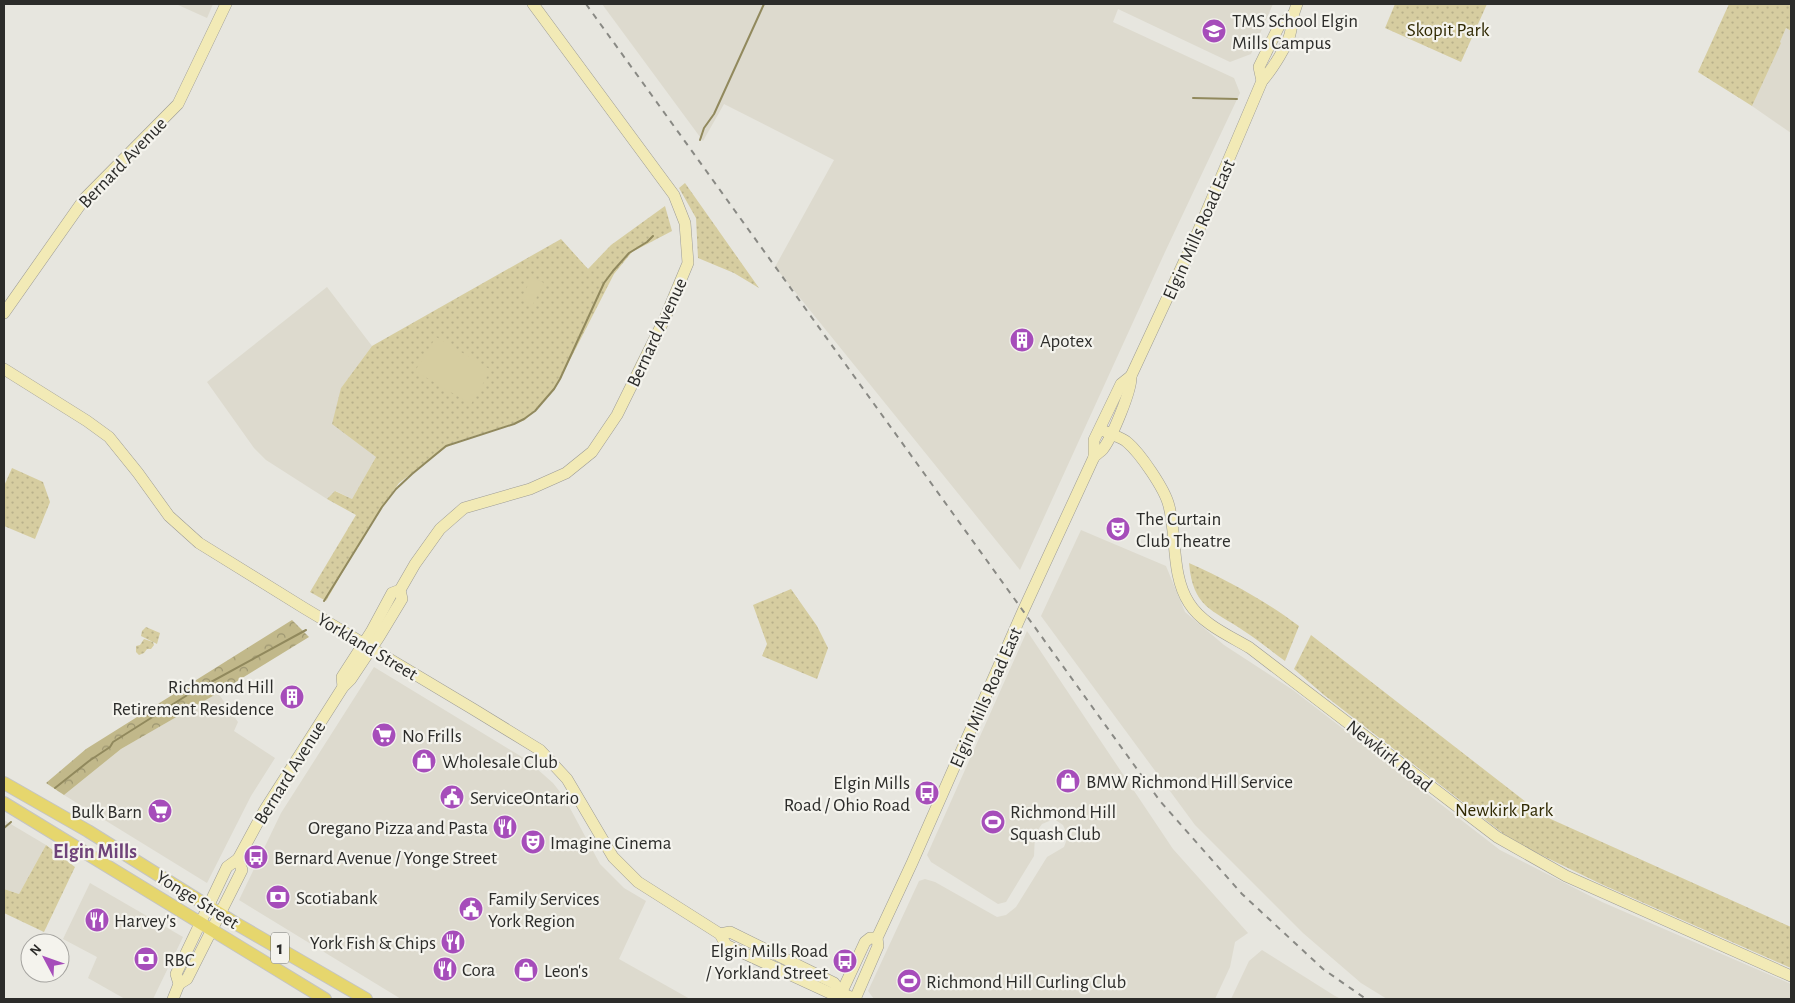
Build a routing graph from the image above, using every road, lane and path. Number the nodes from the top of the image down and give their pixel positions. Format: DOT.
graph roads {
  1 [pos="226,4"];
  2 [pos="533,4"];
  3 [pos="1297,4"];
  4 [pos="4,313"];
  5 [pos="4,369"];
  6 [pos="1105,432"];
  7 [pos="367,646"];
  8 [pos="4,783"];
  9 [pos="4,803"];
  10 [pos="238,859"];
  11 [pos="208,905"];
  12 [pos="220,913"];
  13 [pos="199,923"];
  14 [pos="211,930"];
  15 [pos="877,938"];
  16 [pos="1791,976"];
  17 [pos="178,984"];
  18 [pos="840,996"];
  19 [pos="173,999"];
  20 [pos="325,999"];
  21 [pos="366,999"];
  22 [pos="856,999"];
  1 -- 4 [label="street, Bernard Avenue"];
  2 -- 7 [label="street, Bernard Avenue"];
  3 -- 6 [label="street, Elgin Mills Road East"];
  5 -- 7 [label="street, Yorkland Street"];
  6 -- 15 [label="street, Elgin Mills Road East"];
  6 -- 16 [label="street, Newkirk Road"];
  7 -- 10 [label="street, Bernard Avenue"];
  7 -- 18 [label="street, Yorkland Street"];
  8 -- 11 [label="main road, Yonge Street / 1"];
  9 -- 13 [label="main road, Yonge Street / 1"];
  10 -- 11 [label="street, Bernard Avenue"];
  10 -- 12 [label="street, Bernard Avenue"];
  11 -- 12 [label="main road, Yonge Street / 1"];
  11 -- 13 [label="street, Bernard Avenue"];
  12 -- 14 [label="street, Bernard Avenue"];
  12 -- 21 [label="main road, Yonge Street / 1"];
  13 -- 14 [label="main road, Yonge Street / 1"];
  13 -- 17 [label="street, Bernard Avenue"];
  14 -- 17 [label="street, Bernard Avenue"];
  14 -- 20 [label="main road, Yonge Street / 1"];
  15 -- 18 [label="street, Elgin Mills Road East"];
  15 -- 22 [label="street, Elgin Mills Road East"];
  17 -- 19 [label="street"];
  18 -- 22 [label="street, Yorkland Street"];
}
